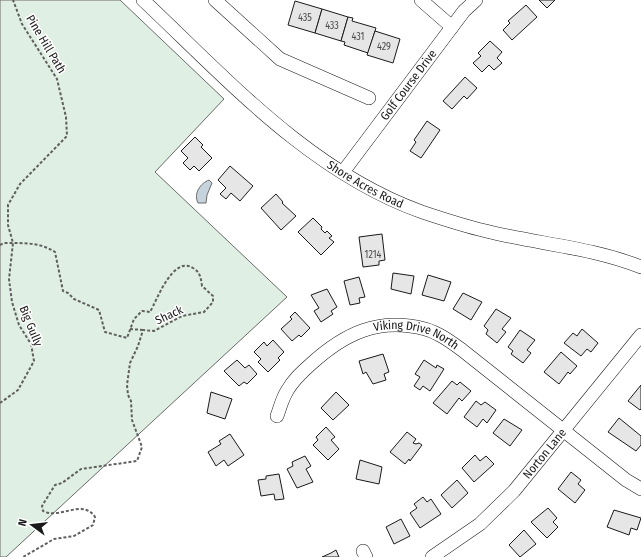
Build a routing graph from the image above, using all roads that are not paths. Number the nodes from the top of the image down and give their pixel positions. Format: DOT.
graph roads {
  1 [pos="143,0"];
  2 [pos="215,0"];
  3 [pos="421,0"];
  4 [pos="476,0"];
  5 [pos="452,27"];
  6 [pos="368,98"];
  7 [pos="343,172"];
  8 [pos="641,267"];
  9 [pos="641,335"];
  10 [pos="277,416"];
  11 [pos="565,431"];
  12 [pos="641,489"];
  13 [pos="432,557"];
  1 -- 7 [label="street, Shore Acres Road"];
  2 -- 6 [label="street"];
  3 -- 5 [label="street"];
  4 -- 5 [label="street, Golf Course Drive"];
  5 -- 7 [label="street, Golf Course Drive"];
  7 -- 8 [label="street, Shore Acres Road"];
  9 -- 11 [label="street, Norton Lane"];
  10 -- 11 [label="street, Viking Drive North"];
  11 -- 12 [label="street, Viking Drive North"];
  11 -- 13 [label="street, Norton Lane"];
}
